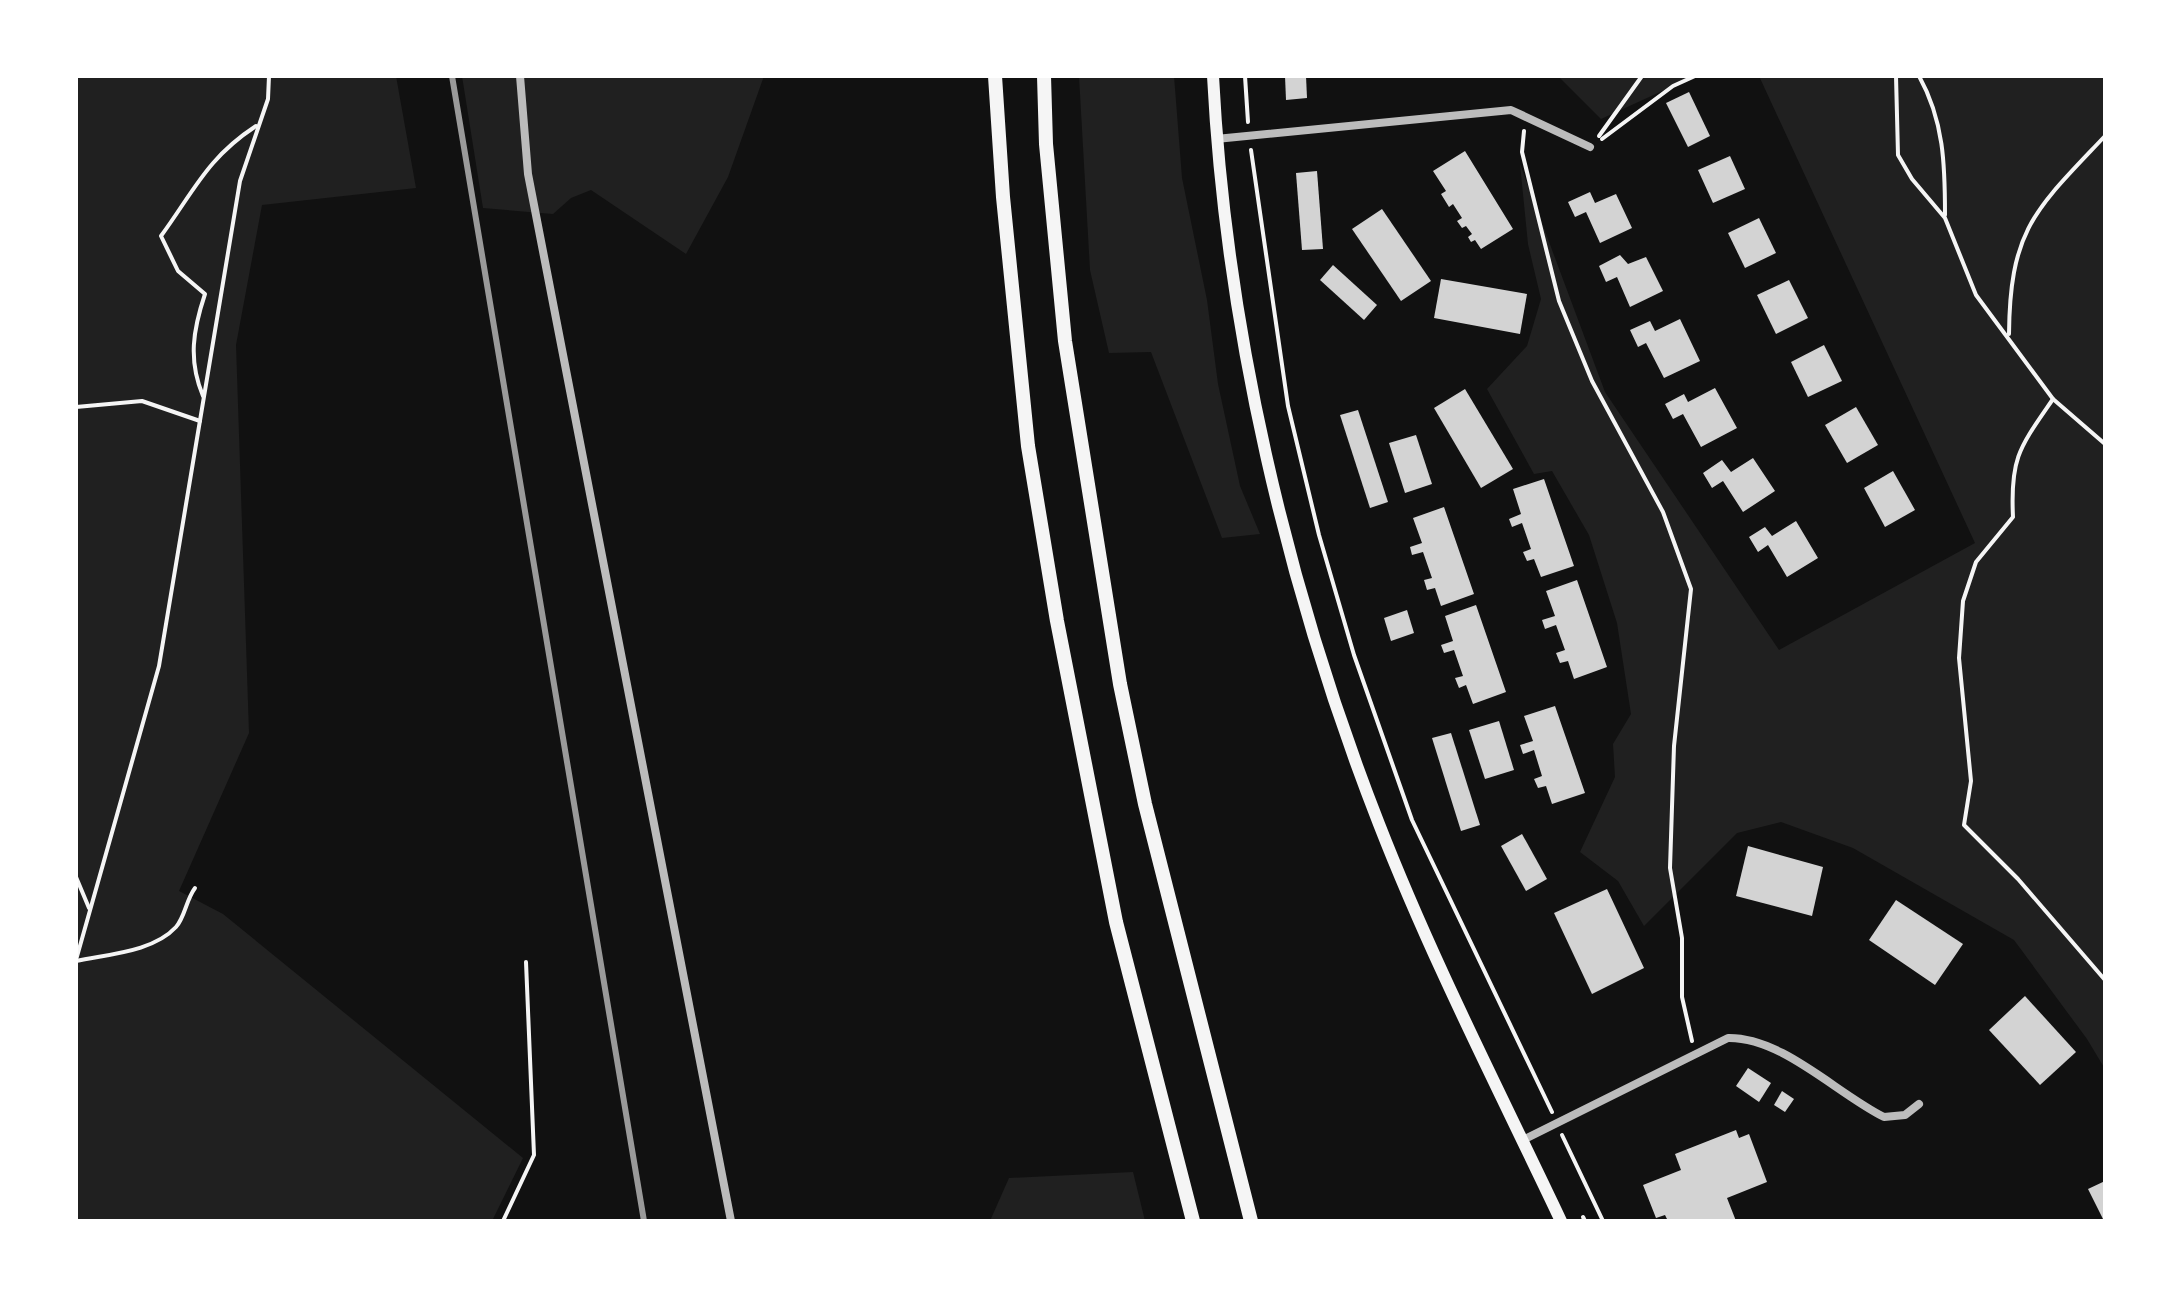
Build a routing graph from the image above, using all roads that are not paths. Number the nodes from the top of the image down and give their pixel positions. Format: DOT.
graph roads {
  1 [pos="520,76"];
  2 [pos="995,76"];
  3 [pos="1044,76"];
  4 [pos="1213,76"];
  5 [pos="1216,139"];
  6 [pos="1590,147"];
  7 [pos="1919,1104"];
  8 [pos="1523,1140"];
  9 [pos="731,1221"];
  10 [pos="1193,1221"];
  11 [pos="1251,1221"];
  12 [pos="1561,1221"];
  1 -- 9 [label="street"];
  2 -- 10 [label="highway"];
  3 -- 11 [label="highway"];
  4 -- 5 [label="main road"];
  5 -- 6 [label="street"];
  5 -- 8 [label="main road"];
  7 -- 8 [label="street"];
  8 -- 12 [label="main road"];
}
